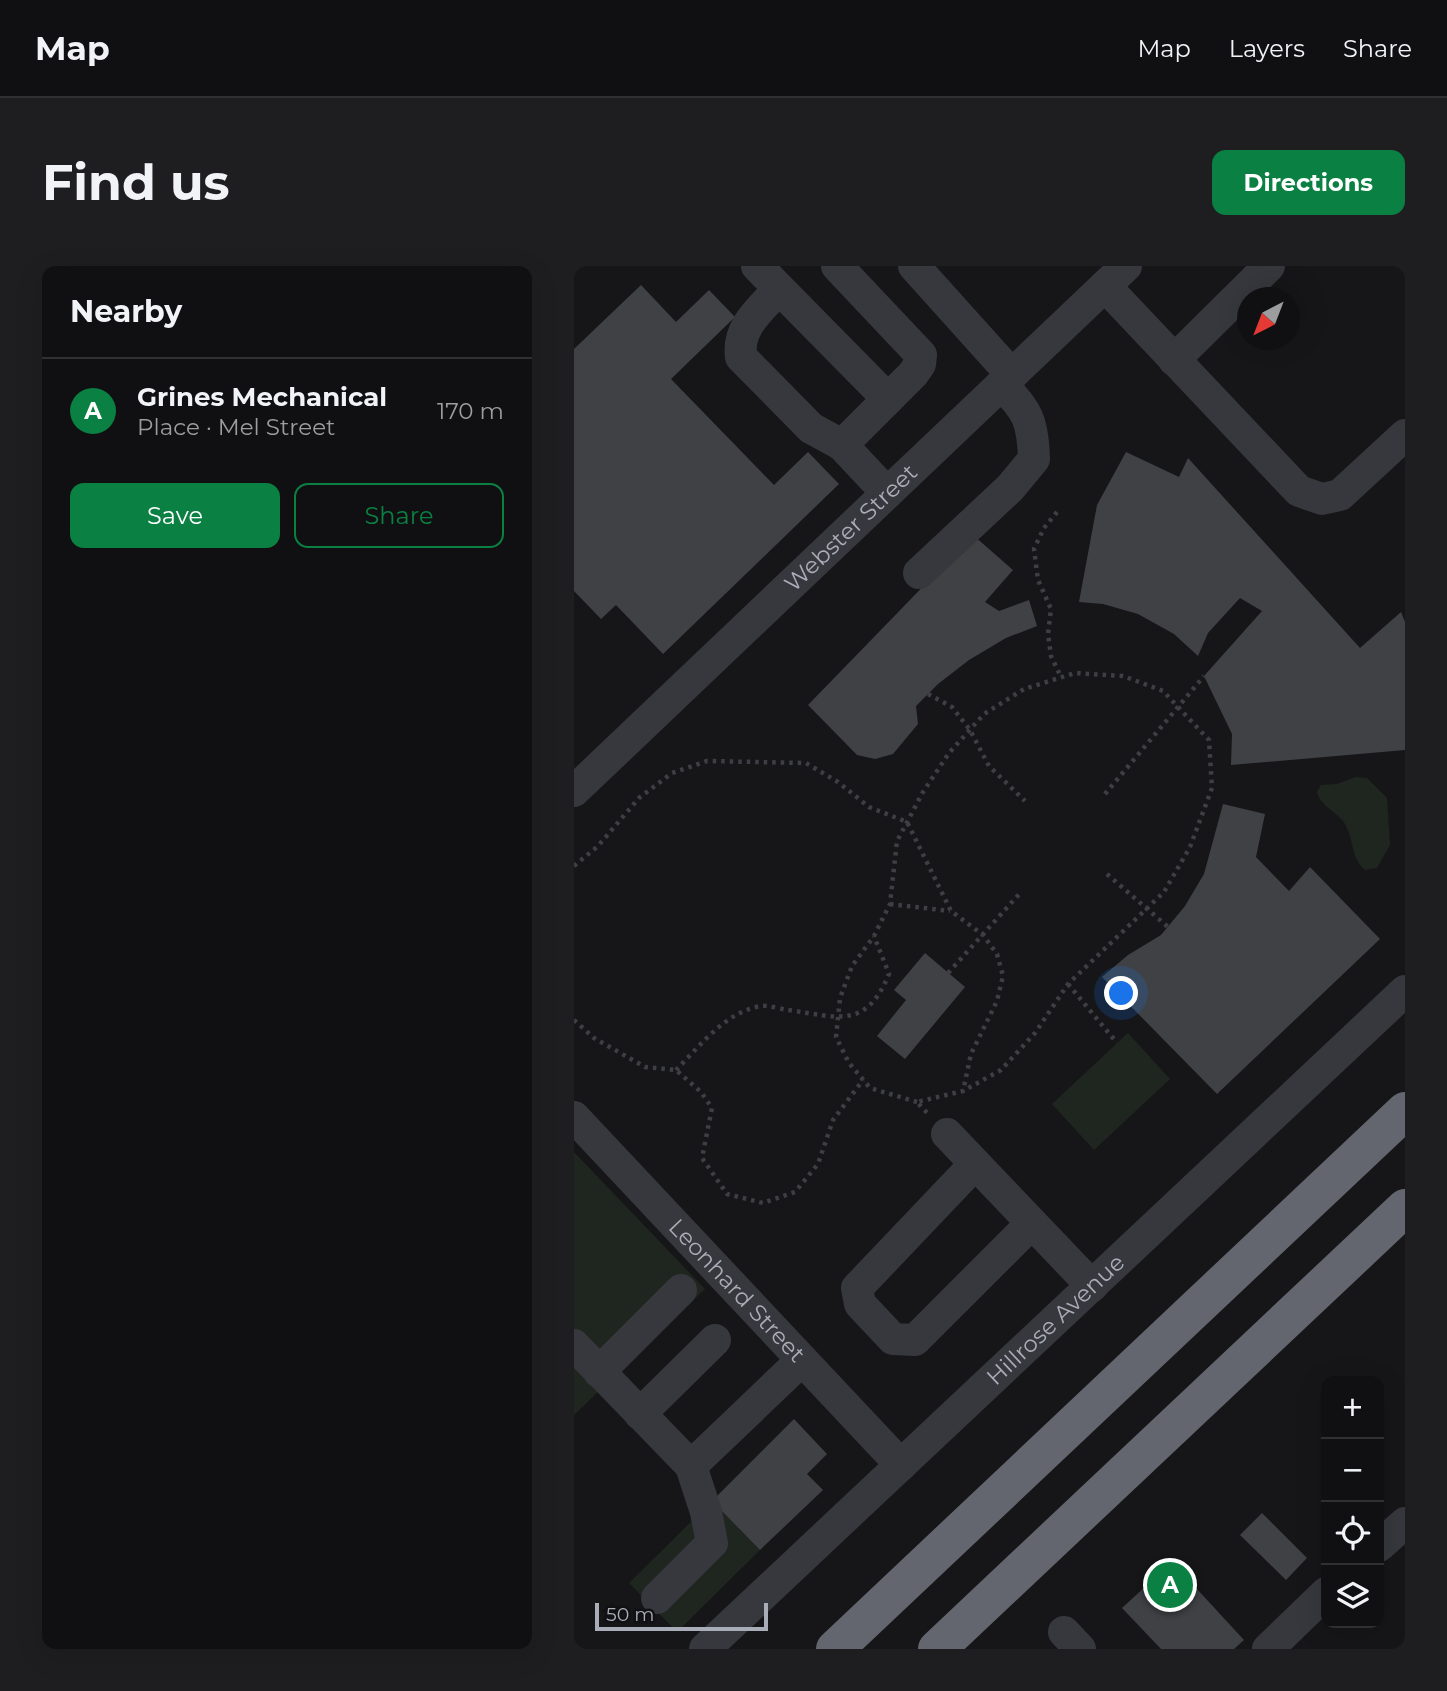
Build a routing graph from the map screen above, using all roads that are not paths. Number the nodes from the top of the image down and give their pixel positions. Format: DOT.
graph roads {
  1 [pos="757,266"];
  2 [pos="837,266"];
  3 [pos="914,266"];
  4 [pos="1269,266"];
  5 [pos="1115,276"];
  6 [pos="779,289"];
  7 [pos="1174,359"];
  8 [pos="1006,380"];
  9 [pos="888,399"];
  10 [pos="1405,435"];
  11 [pos="842,445"];
  12 [pos="887,494"];
  13 [pos="919,573"];
  14 [pos="574,791"];
  15 [pos="1405,991"];
  16 [pos="1405,1111"];
  17 [pos="574,1117"];
  18 [pos="947,1134"];
  19 [pos="975,1164"];
  20 [pos="1392,1221"];
  21 [pos="1032,1223"];
  22 [pos="1092,1286"];
  23 [pos="681,1290"];
  24 [pos="715,1339"];
  25 [pos="574,1345"];
  26 [pos="802,1360"];
  27 [pos="599,1372"];
  28 [pos="640,1413"];
  29 [pos="901,1465"];
  30 [pos="691,1466"];
  31 [pos="1405,1523"];
  32 [pos="1384,1542"];
  33 [pos="657,1598"];
  34 [pos="1321,1598"];
  35 [pos="705,1649"];
  36 [pos="835,1649"];
  37 [pos="937,1649"];
  38 [pos="1268,1649"];
  1 -- 6 [label="street"];
  2 -- 9 [label="street"];
  3 -- 8 [label="street"];
  4 -- 7 [label="street"];
  5 -- 7 [label="street"];
  5 -- 8 [label="street, Webster Street"];
  6 -- 9 [label="street"];
  6 -- 11 [label="street"];
  7 -- 10 [label="street"];
  8 -- 12 [label="street, Webster Street"];
  8 -- 13 [label="street"];
  9 -- 11 [label="street"];
  11 -- 12 [label="street"];
  12 -- 14 [label="street, Webster Street"];
  15 -- 22 [label="street, Hillrose Avenue"];
  16 -- 36 [label="highway"];
  17 -- 26 [label="street, Leonhard Street"];
  18 -- 19 [label="street"];
  19 -- 21 [label="street"];
  19 -- 21 [label="street"];
  20 -- 37 [label="highway"];
  21 -- 22 [label="street"];
  22 -- 29 [label="street, Hillrose Avenue"];
  23 -- 27 [label="street"];
  24 -- 28 [label="street"];
  25 -- 27 [label="street"];
  26 -- 29 [label="street, Leonhard Street"];
  26 -- 30 [label="street"];
  27 -- 28 [label="street"];
  28 -- 30 [label="street"];
  29 -- 35 [label="street, Hillrose Avenue"];
  30 -- 33 [label="street"];
  31 -- 32 [label="street"];
  34 -- 38 [label="street"];
}
